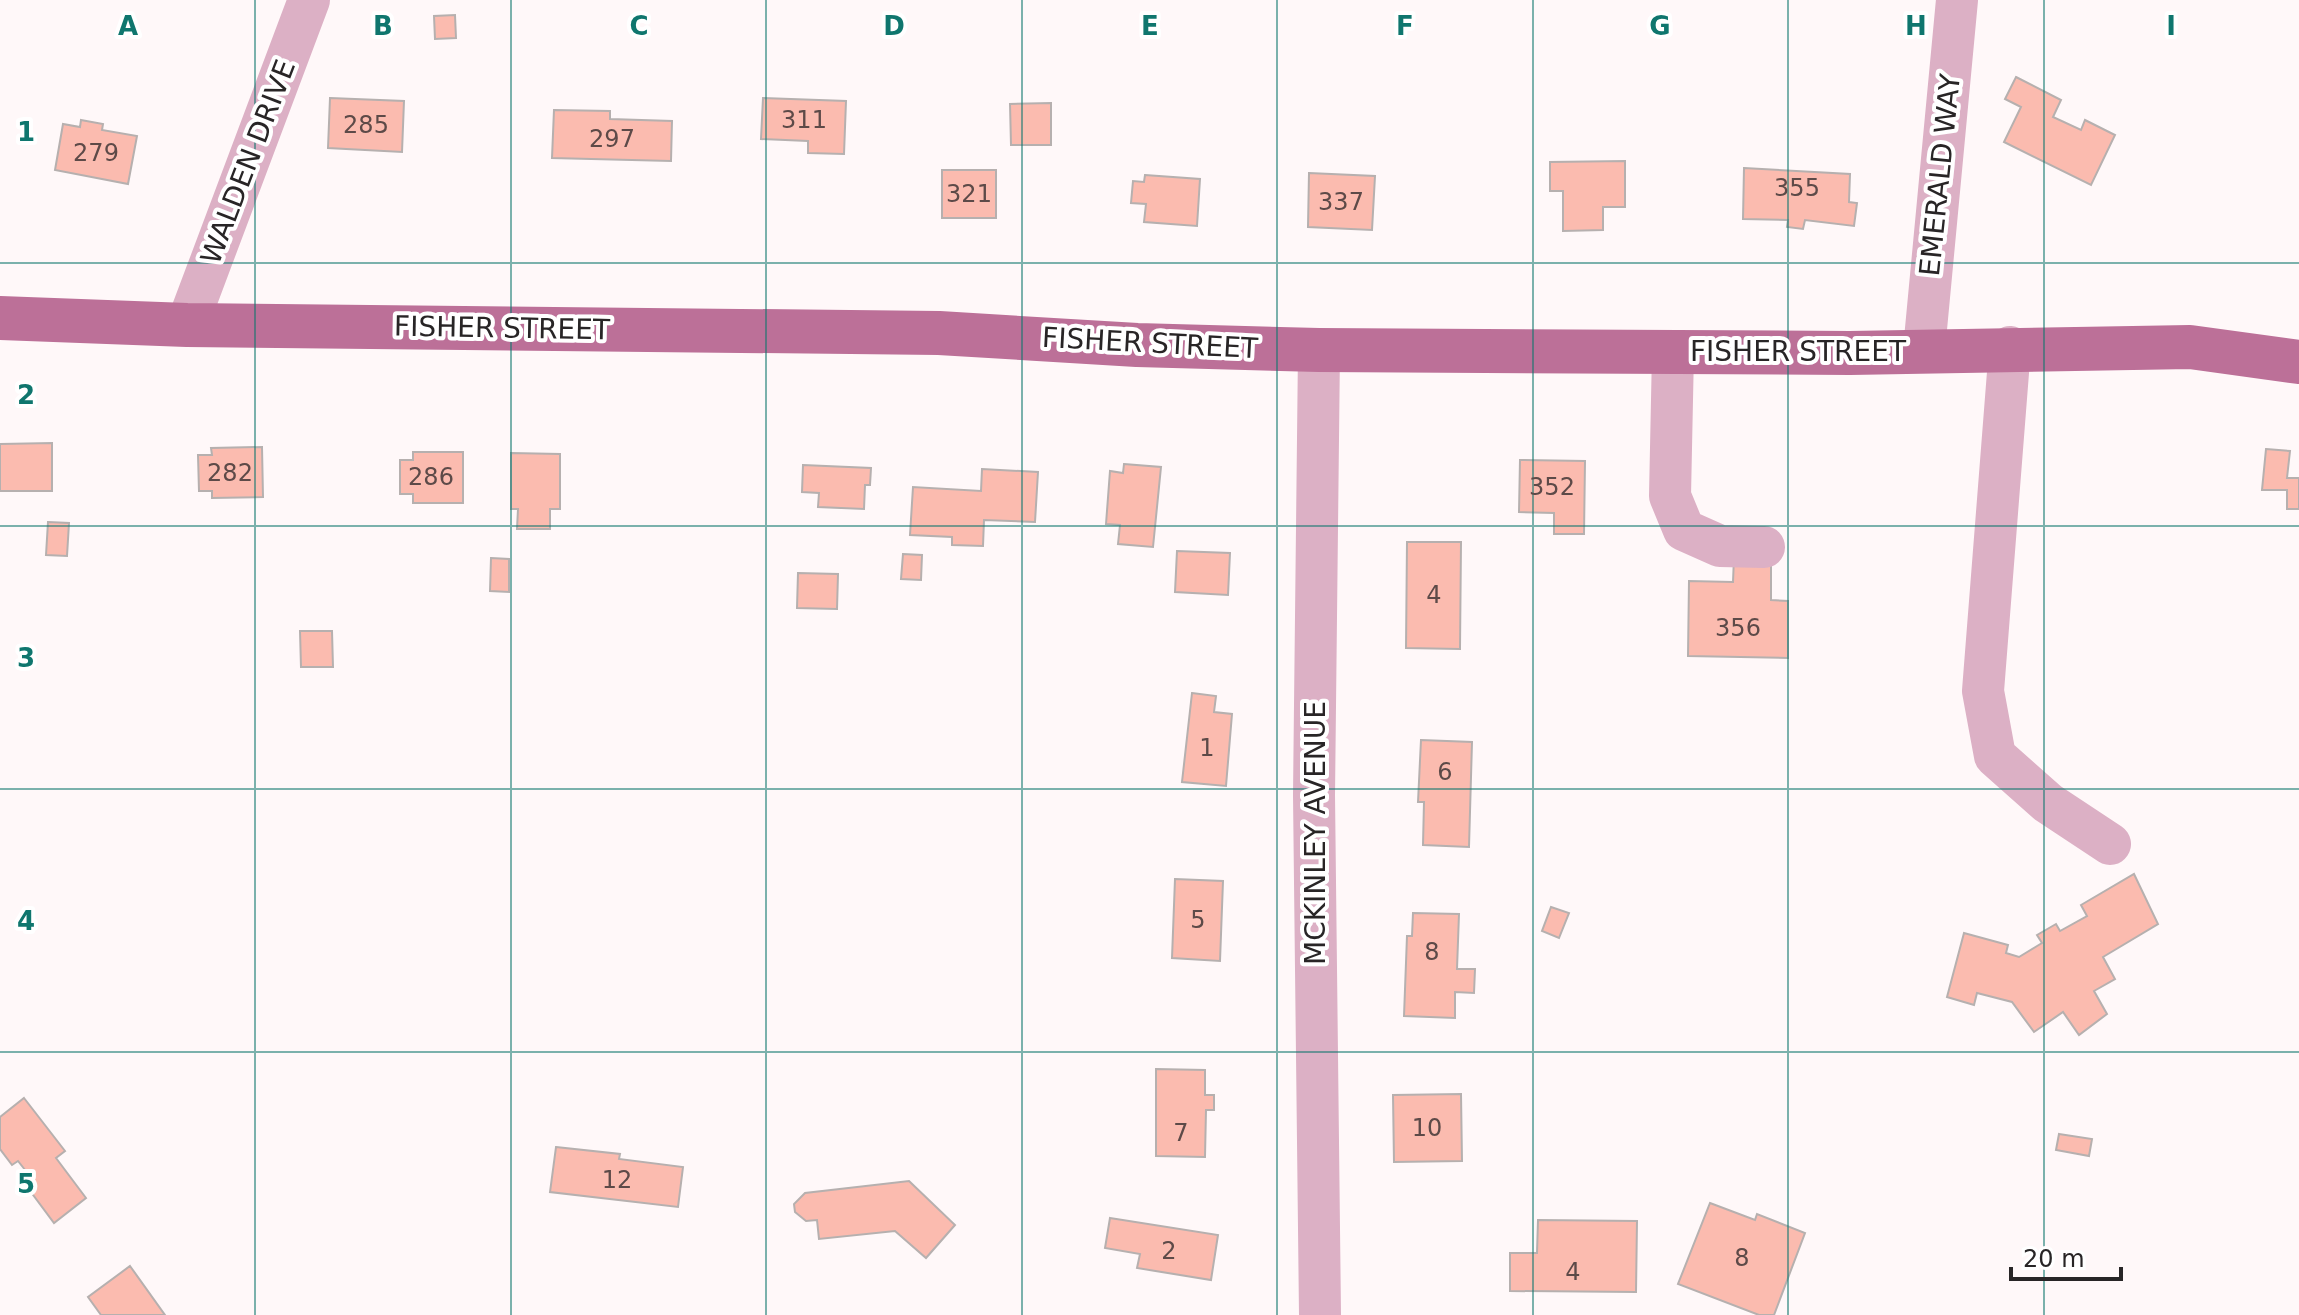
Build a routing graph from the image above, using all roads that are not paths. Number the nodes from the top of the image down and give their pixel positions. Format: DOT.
graph roads {
  1 [pos="309,0"];
  2 [pos="1957,0"];
  3 [pos="0,318"];
  4 [pos="187,325"];
  5 [pos="2010,347"];
  6 [pos="1319,350"];
  7 [pos="1924,350"];
  8 [pos="1673,352"];
  9 [pos="2299,362"];
  10 [pos="1764,547"];
  11 [pos="2110,844"];
  12 [pos="1320,1315"];
  1 -- 4 [label="street, WALDEN DRIVE"];
  2 -- 7 [label="street, EMERALD WAY"];
  3 -- 4 [label="main road, FISHER STREET"];
  4 -- 6 [label="main road, FISHER STREET"];
  5 -- 7 [label="main road, FISHER STREET"];
  5 -- 9 [label="main road, FISHER STREET"];
  5 -- 11 [label="street"];
  6 -- 8 [label="main road, FISHER STREET"];
  6 -- 12 [label="street, MCKINLEY AVENUE"];
  7 -- 8 [label="main road, FISHER STREET"];
  8 -- 10 [label="street"];
}
